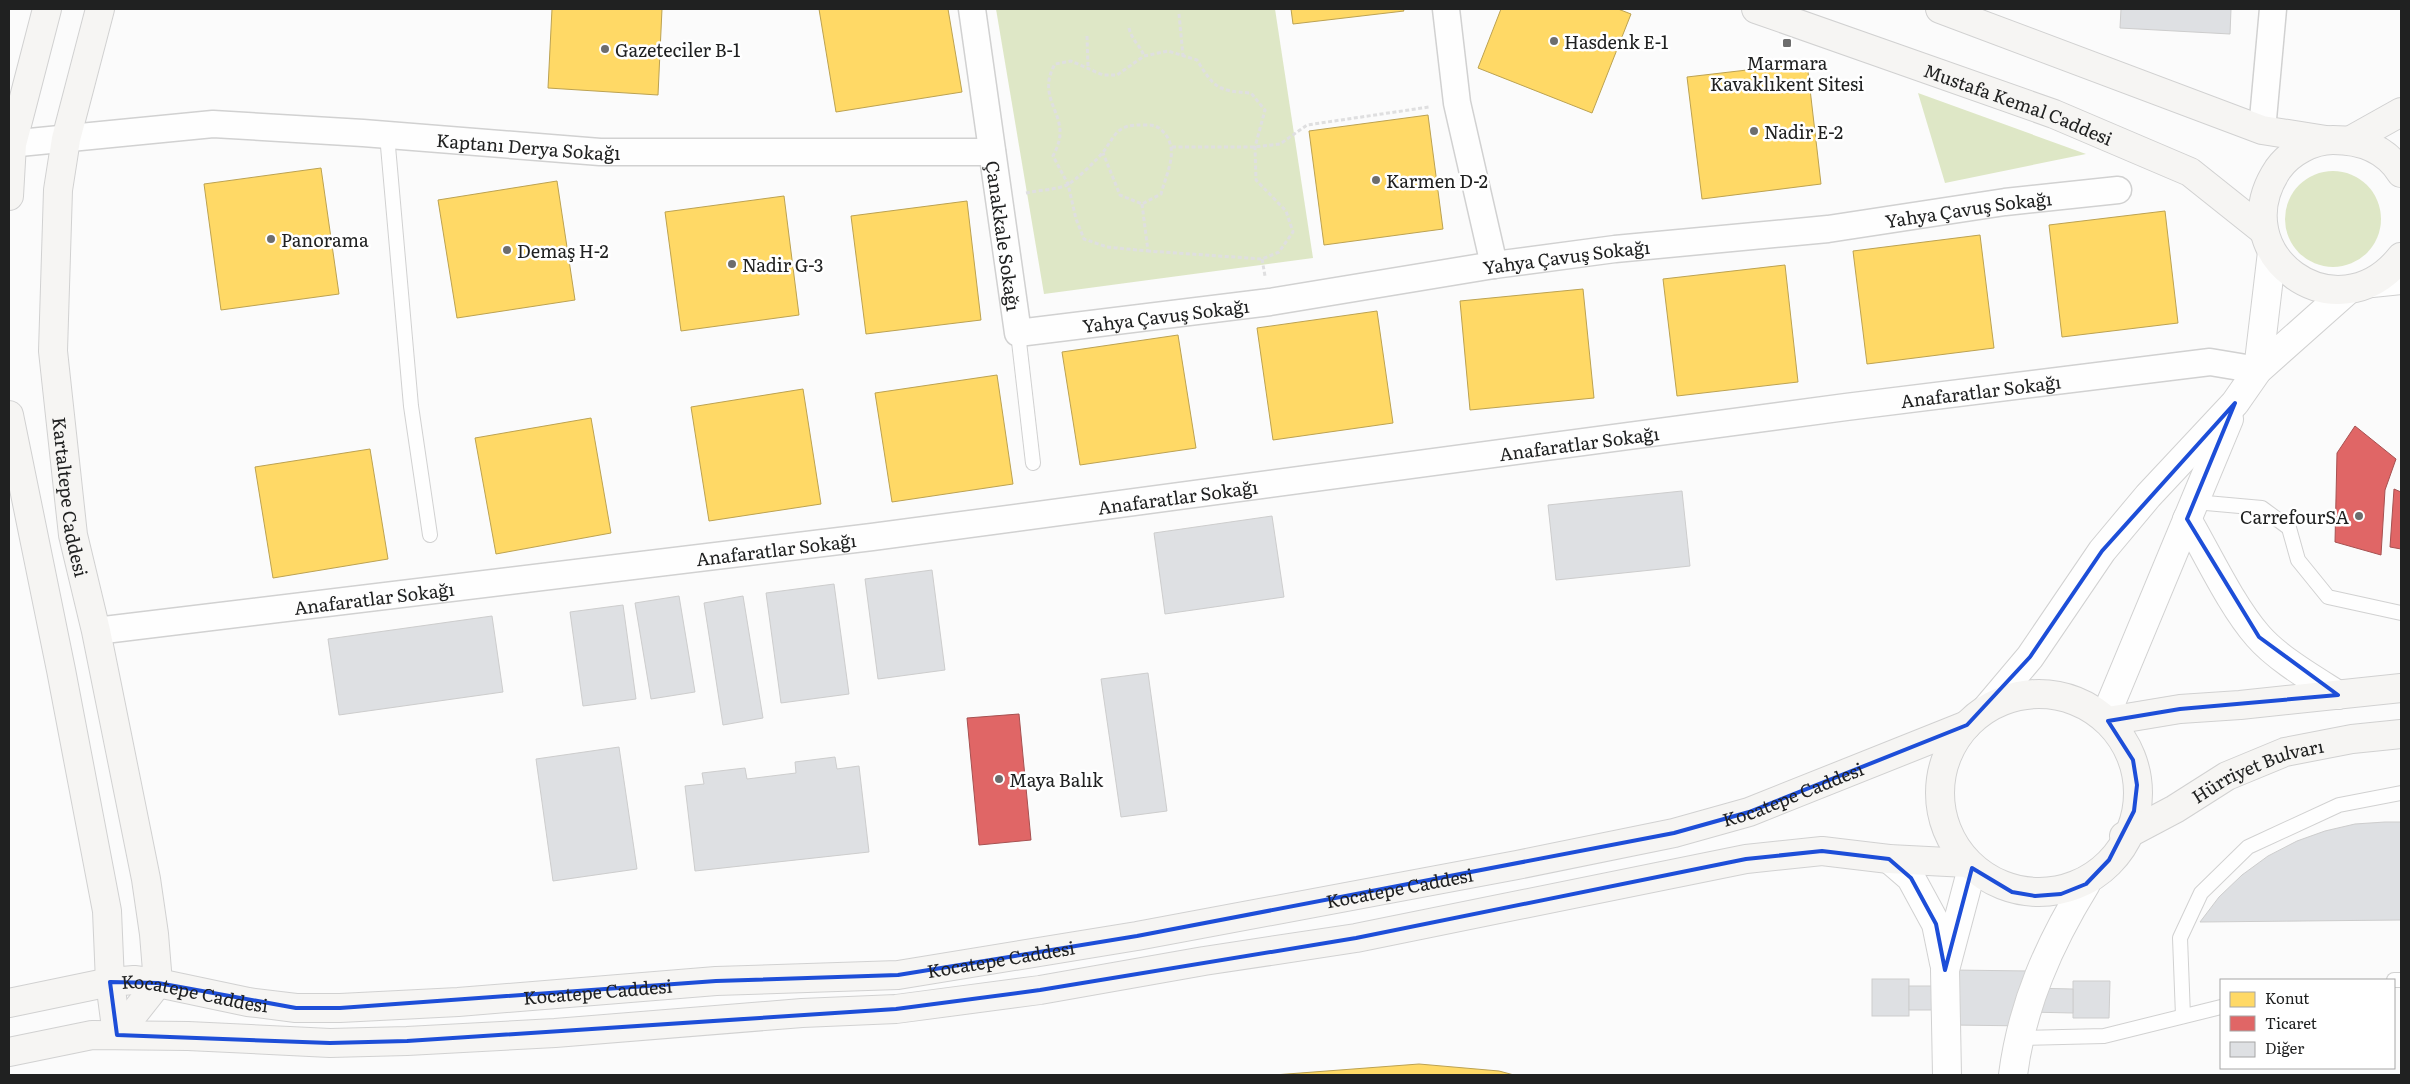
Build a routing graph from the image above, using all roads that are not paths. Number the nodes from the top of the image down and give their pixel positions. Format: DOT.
graph roads {
  1 [pos="47,9"];
  2 [pos="100,9"];
  3 [pos="972,9"];
  4 [pos="1446,9"];
  5 [pos="1756,9"];
  6 [pos="1940,9"];
  7 [pos="2273,9"];
  8 [pos="2401,112"];
  9 [pos="2262,130"];
  10 [pos="387,135"];
  11 [pos="66,139"];
  12 [pos="2338,140"];
  13 [pos="10,144"];
  14 [pos="992,152"];
  15 [pos="2401,173"];
  16 [pos="2118,190"];
  17 [pos="9,196"];
  18 [pos="2268,242"];
  19 [pos="2401,257"];
  20 [pos="1494,265"];
  21 [pos="2401,280"];
  22 [pos="2360,287"];
  23 [pos="1018,333"];
  24 [pos="2258,370"];
  25 [pos="2235,403"];
  26 [pos="9,416"];
  27 [pos="1033,463"];
  28 [pos="2191,510"];
  29 [pos="430,535"];
  30 [pos="2401,613"];
  31 [pos="96,631"];
  32 [pos="2401,688"];
  33 [pos="2338,695"];
  34 [pos="1977,716"];
  35 [pos="2107,719"];
  36 [pos="2401,734"];
  37 [pos="2401,793"];
  38 [pos="2124,836"];
  39 [pos="1889,859"];
  40 [pos="1969,866"];
  41 [pos="2086,884"];
  42 [pos="1945,970"];
  43 [pos="110,982"];
  44 [pos="158,983"];
  45 [pos="9,1003"];
  46 [pos="2220,1007"];
  47 [pos="2183,1016"];
  48 [pos="116,1035"];
  49 [pos="2020,1038"];
  50 [pos="9,1052"];
  51 [pos="1947,1075"];
  52 [pos="2013,1075"];
  1 -- 13 [label="main road"];
  2 -- 11 [label="main road, Kartaltepe Caddesi"];
  3 -- 14 [label="street, Çanakkale Sokağı"];
  4 -- 20 [label="street"];
  5 -- 18 [label="main road, Mustafa Kemal Caddesi"];
  6 -- 9 [label="main road"];
  7 -- 9 [label="street"];
  8 -- 12 [label="main road"];
  9 -- 12 [label="main road"];
  10 -- 11 [label="street, Kaptanı Derya Sokağı"];
  10 -- 14 [label="street, Kaptanı Derya Sokağı"];
  10 -- 29 [label="lane"];
  11 -- 13 [label="street, Kaptanı Derya Sokağı"];
  11 -- 31 [label="main road, Kartaltepe Caddesi"];
  12 -- 15 [label="main road"];
  12 -- 18 [label="main road"];
  13 -- 17 [label="main road"];
  14 -- 23 [label="street, Çanakkale Sokağı"];
  16 -- 20 [label="street, Yahya Çavuş Sokağı"];
  18 -- 22 [label="main road, Mustafa Kemal Caddesi"];
  18 -- 24 [label="street"];
  19 -- 22 [label="main road"];
  20 -- 23 [label="street, Yahya Çavuş Sokağı"];
  21 -- 22 [label="street"];
  22 -- 24 [label="street"];
  23 -- 27 [label="lane, Çanakkale Sokağı"];
  24 -- 25 [label="street"];
  24 -- 31 [label="street, Anafaratlar Sokağı"];
  25 -- 28 [label="street"];
  25 -- 34 [label="street"];
  26 -- 43 [label="main road"];
  28 -- 30 [label="lane"];
  28 -- 33 [label="street"];
  28 -- 35 [label="street"];
  31 -- 44 [label="main road, Kartaltepe Caddesi"];
  32 -- 33 [label="main road"];
  33 -- 35 [label="main road"];
  34 -- 35 [label="main road, Kocatepe Caddesi"];
  34 -- 40 [label="main road"];
  34 -- 44 [label="main road, Kocatepe Caddesi"];
  35 -- 38 [label="main road, Kocatepe Caddesi"];
  36 -- 38 [label="main road, Hürriyet Bulvarı"];
  37 -- 47 [label="lane"];
  38 -- 41 [label="main road, Kocatepe Caddesi"];
  39 -- 40 [label="main road, Kocatepe Caddesi"];
  39 -- 42 [label="street"];
  39 -- 48 [label="main road, Kocatepe Caddesi"];
  40 -- 41 [label="main road"];
  40 -- 42 [label="street"];
  41 -- 49 [label="street"];
  42 -- 51 [label="street"];
  43 -- 44 [label="main road, Kocatepe Caddesi"];
  43 -- 45 [label="main road, Kocatepe Caddesi"];
  43 -- 48 [label="main road"];
  44 -- 48 [label="main road"];
  46 -- 47 [label="lane"];
  47 -- 49 [label="lane"];
  48 -- 50 [label="main road, Kocatepe Caddesi"];
  49 -- 52 [label="street"];
}
